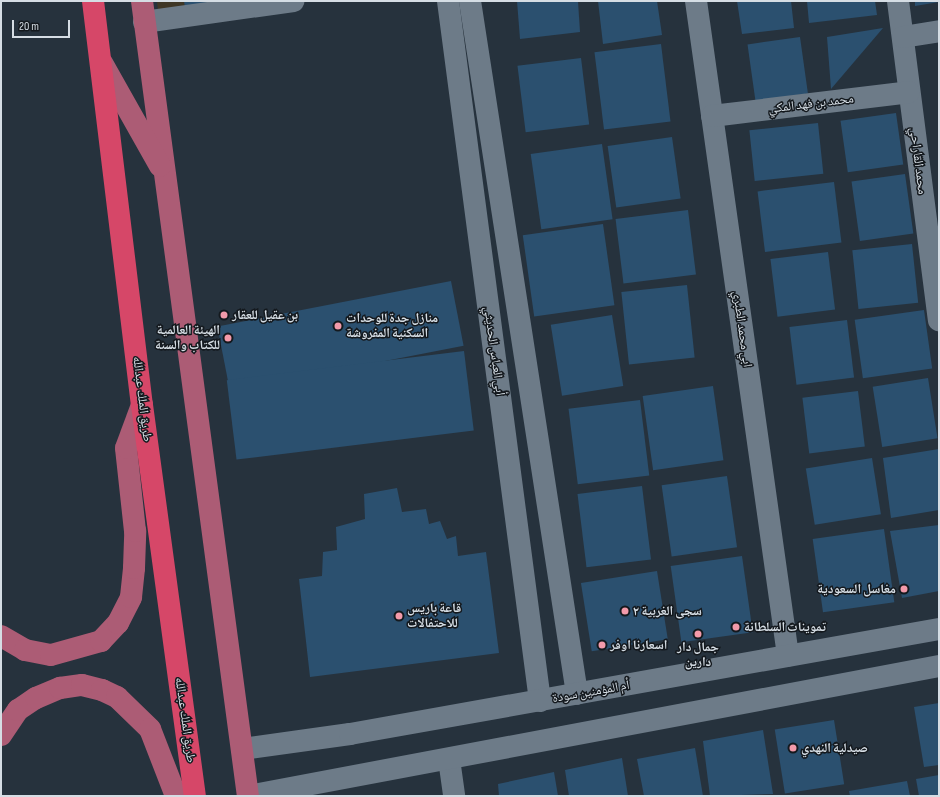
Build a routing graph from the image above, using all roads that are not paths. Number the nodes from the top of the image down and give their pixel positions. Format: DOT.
graph roads {
  1 [pos="93,1"];
  2 [pos="142,1"];
  3 [pos="294,1"];
  4 [pos="448,1"];
  5 [pos="470,1"];
  6 [pos="696,1"];
  7 [pos="898,1"];
  8 [pos="144,22"];
  9 [pos="939,31"];
  10 [pos="902,37"];
  11 [pos="102,63"];
  12 [pos="909,92"];
  13 [pos="712,116"];
  14 [pos="165,176"];
  15 [pos="933,226"];
  16 [pos="939,320"];
  17 [pos="142,405"];
  18 [pos="939,629"];
  19 [pos="1,636"];
  20 [pos="788,656"];
  21 [pos="939,666"];
  22 [pos="577,694"];
  23 [pos="540,701"];
  24 [pos="1,735"];
  25 [pos="242,749"];
  26 [pos="449,759"];
  27 [pos="176,796"];
  28 [pos="195,796"];
  29 [pos="248,796"];
  30 [pos="454,796"];
  1 -- 11 [label="highway, طريق الملك عبدالله"];
  2 -- 8 [label="main road"];
  3 -- 8 [label="street"];
  4 -- 23 [label="street, أبي العباس الحديثي"];
  5 -- 22 [label="street"];
  6 -- 13 [label="street, ابي محمد الطبري"];
  7 -- 10 [label="street, محمد القاراحي"];
  8 -- 14 [label="main road"];
  9 -- 10 [label="street"];
  10 -- 12 [label="street, محمد القاراحي"];
  11 -- 14 [label="main road"];
  11 -- 17 [label="highway, طريق الملك عبدالله"];
  12 -- 13 [label="street, محمد بن فهد المكي"];
  12 -- 15 [label="street, محمد القاراحي"];
  13 -- 20 [label="street, ابي محمد الطبري"];
  14 -- 25 [label="main road"];
  15 -- 16 [label="street, محمد القاراحي"];
  17 -- 19 [label="main road"];
  17 -- 28 [label="highway, طريق الملك عبدالله"];
  18 -- 20 [label="street, أم المؤمنين سودة"];
  20 -- 22 [label="street, أم المؤمنين سودة"];
  21 -- 26 [label="street"];
  22 -- 23 [label="street, أم المؤمنين سودة"];
  23 -- 25 [label="street, أم المؤمنين سودة"];
  24 -- 27 [label="main road"];
  25 -- 29 [label="main road"];
  26 -- 29 [label="street"];
  26 -- 30 [label="street"];
}
